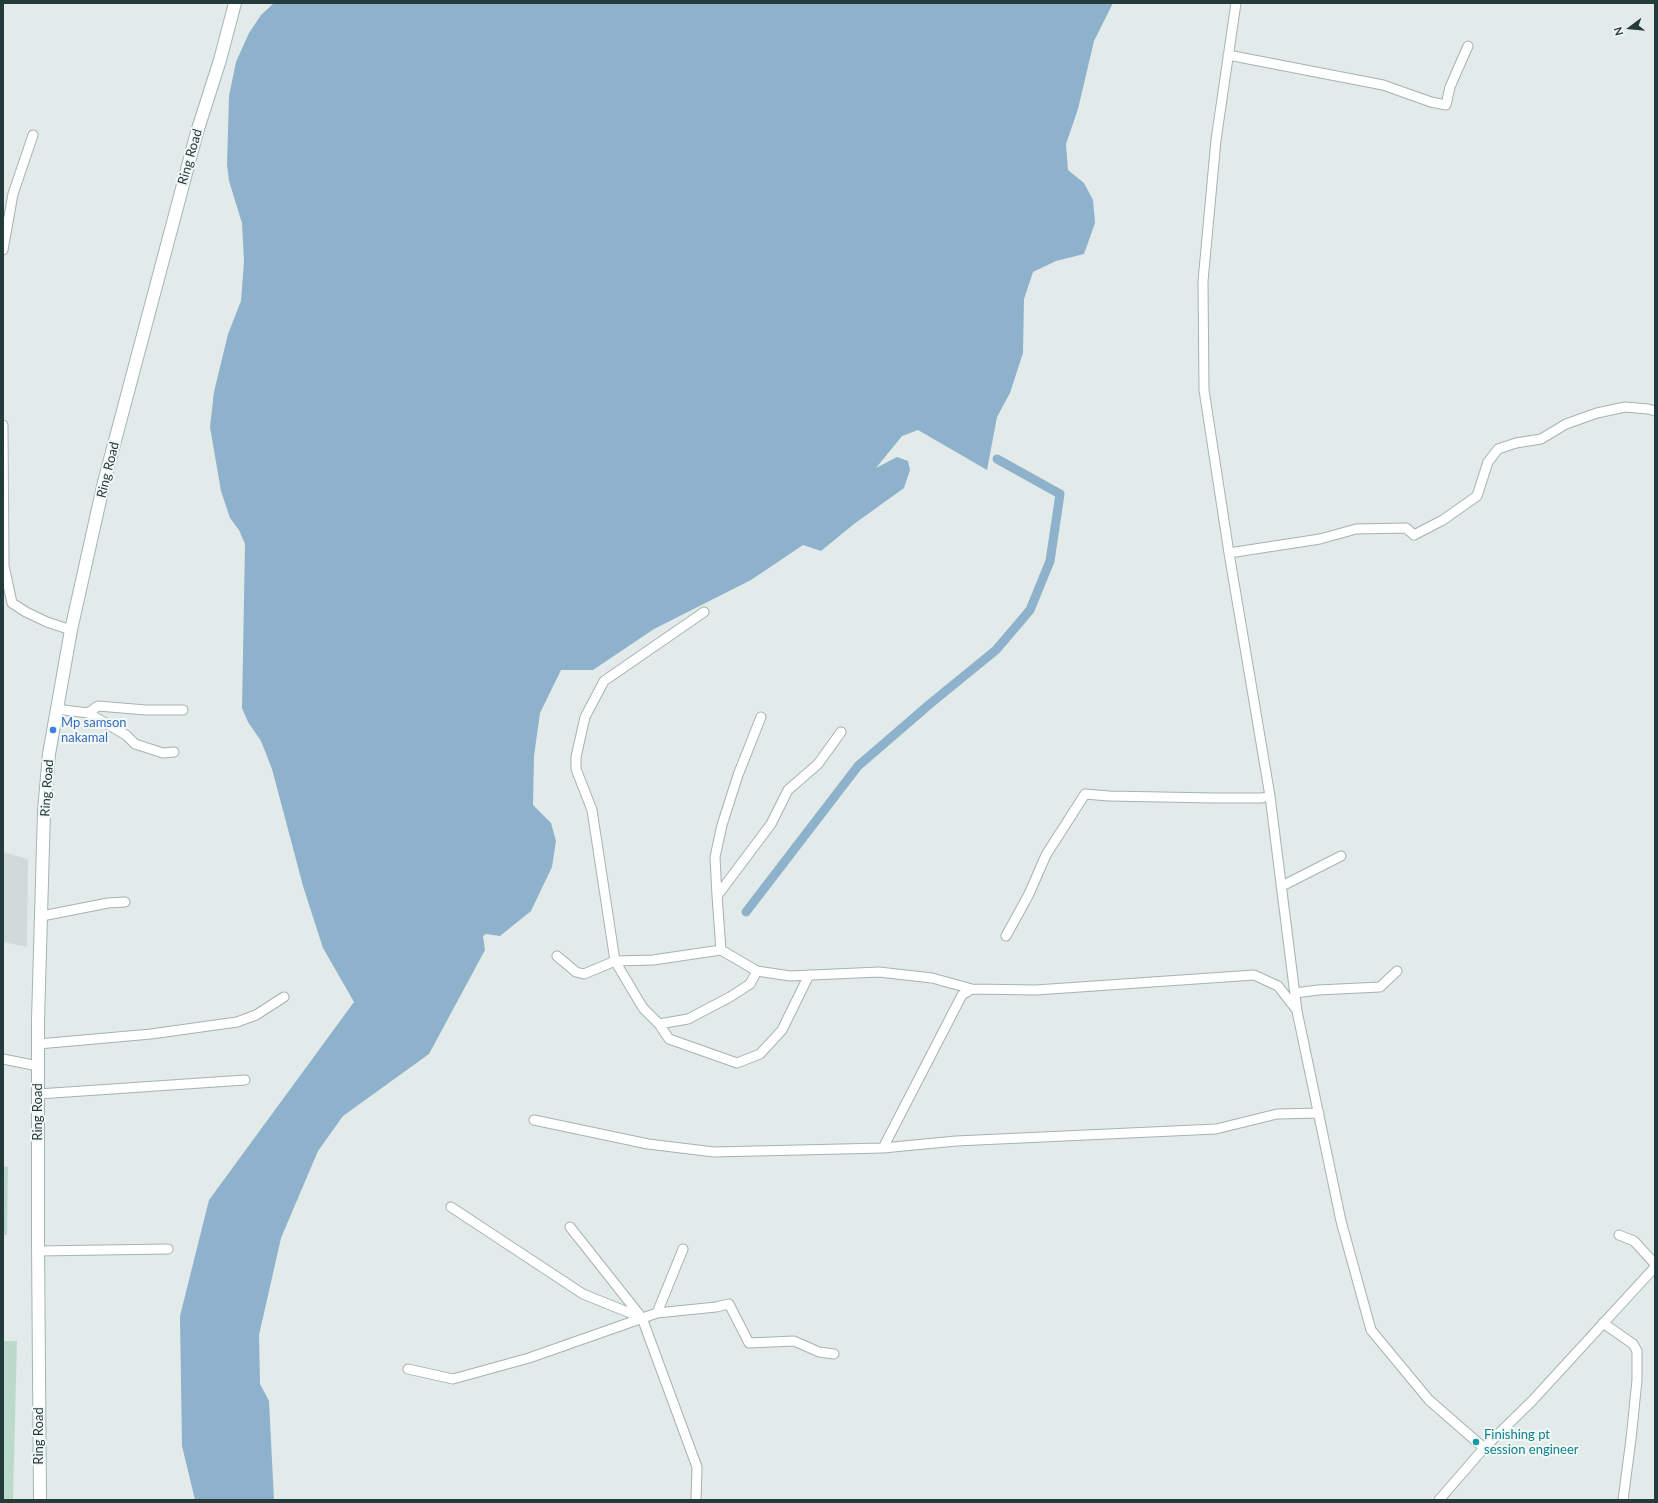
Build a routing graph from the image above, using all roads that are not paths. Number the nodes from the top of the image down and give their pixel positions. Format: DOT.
graph roads {
  1 [pos="235,3"];
  2 [pos="1236,3"];
  3 [pos="1468,46"];
  4 [pos="1228,55"];
  5 [pos="33,135"];
  6 [pos="3,250"];
  7 [pos="1655,411"];
  8 [pos="3,425"];
  9 [pos="1228,553"];
  10 [pos="704,612"];
  11 [pos="71,630"];
  12 [pos="56,709"];
  13 [pos="183,710"];
  14 [pos="88,713"];
  15 [pos="761,717"];
  16 [pos="841,732"];
  17 [pos="174,752"];
  18 [pos="1270,796"];
  19 [pos="1341,856"];
  20 [pos="1282,886"];
  21 [pos="717,896"];
  22 [pos="125,902"];
  23 [pos="42,916"];
  24 [pos="1006,936"];
  25 [pos="721,950"];
  26 [pos="557,956"];
  27 [pos="615,961"];
  28 [pos="1397,970"];
  29 [pos="757,972"];
  30 [pos="809,975"];
  31 [pos="972,989"];
  32 [pos="1295,994"];
  33 [pos="284,997"];
  34 [pos="1297,1011"];
  35 [pos="659,1024"];
  36 [pos="38,1044"];
  37 [pos="3,1059"];
  38 [pos="38,1066"];
  39 [pos="245,1080"];
  40 [pos="38,1094"];
  41 [pos="1319,1113"];
  42 [pos="534,1120"];
  43 [pos="883,1148"];
  44 [pos="451,1207"];
  45 [pos="570,1226"];
  46 [pos="1619,1235"];
  47 [pos="683,1249"];
  48 [pos="168,1250"];
  49 [pos="38,1251"];
  50 [pos="1655,1264"];
  51 [pos="1655,1267"];
  52 [pos="657,1314"];
  53 [pos="642,1318"];
  54 [pos="1603,1323"];
  55 [pos="834,1354"];
  56 [pos="408,1369"];
  57 [pos="1484,1448"];
  58 [pos="40,1500"];
  59 [pos="696,1500"];
  60 [pos="1439,1500"];
  61 [pos="1623,1500"];
  1 -- 11 [label="main road, Ring Road"];
  2 -- 4 [label="street"];
  3 -- 4 [label="street"];
  4 -- 9 [label="street"];
  5 -- 6 [label="street"];
  7 -- 9 [label="street"];
  8 -- 11 [label="street"];
  9 -- 18 [label="street"];
  10 -- 27 [label="street"];
  11 -- 12 [label="main road, Ring Road"];
  12 -- 14 [label="street"];
  12 -- 23 [label="main road, Ring Road"];
  13 -- 14 [label="street"];
  14 -- 17 [label="street"];
  15 -- 21 [label="street"];
  16 -- 21 [label="street"];
  18 -- 20 [label="street"];
  18 -- 24 [label="street"];
  19 -- 20 [label="street"];
  20 -- 32 [label="street"];
  21 -- 25 [label="street"];
  22 -- 23 [label="street"];
  23 -- 36 [label="main road, Ring Road"];
  25 -- 27 [label="street"];
  25 -- 29 [label="street"];
  26 -- 27 [label="street"];
  27 -- 35 [label="street"];
  28 -- 32 [label="street"];
  29 -- 30 [label="street"];
  29 -- 35 [label="street"];
  30 -- 31 [label="street"];
  30 -- 35 [label="street"];
  31 -- 34 [label="street"];
  31 -- 43 [label="street"];
  32 -- 34 [label="street"];
  33 -- 36 [label="street"];
  34 -- 41 [label="street"];
  36 -- 38 [label="main road, Ring Road"];
  37 -- 38 [label="street"];
  38 -- 40 [label="main road, Ring Road"];
  39 -- 40 [label="street"];
  40 -- 49 [label="main road, Ring Road"];
  41 -- 43 [label="street"];
  41 -- 57 [label="street"];
  42 -- 43 [label="street"];
  44 -- 53 [label="street"];
  45 -- 53 [label="street"];
  46 -- 50 [label="street"];
  47 -- 52 [label="street"];
  48 -- 49 [label="street"];
  49 -- 58 [label="main road, Ring Road"];
  51 -- 54 [label="street"];
  52 -- 53 [label="street"];
  52 -- 55 [label="street"];
  53 -- 56 [label="street"];
  53 -- 59 [label="street"];
  54 -- 57 [label="street"];
  54 -- 61 [label="street"];
  57 -- 60 [label="street"];
}
